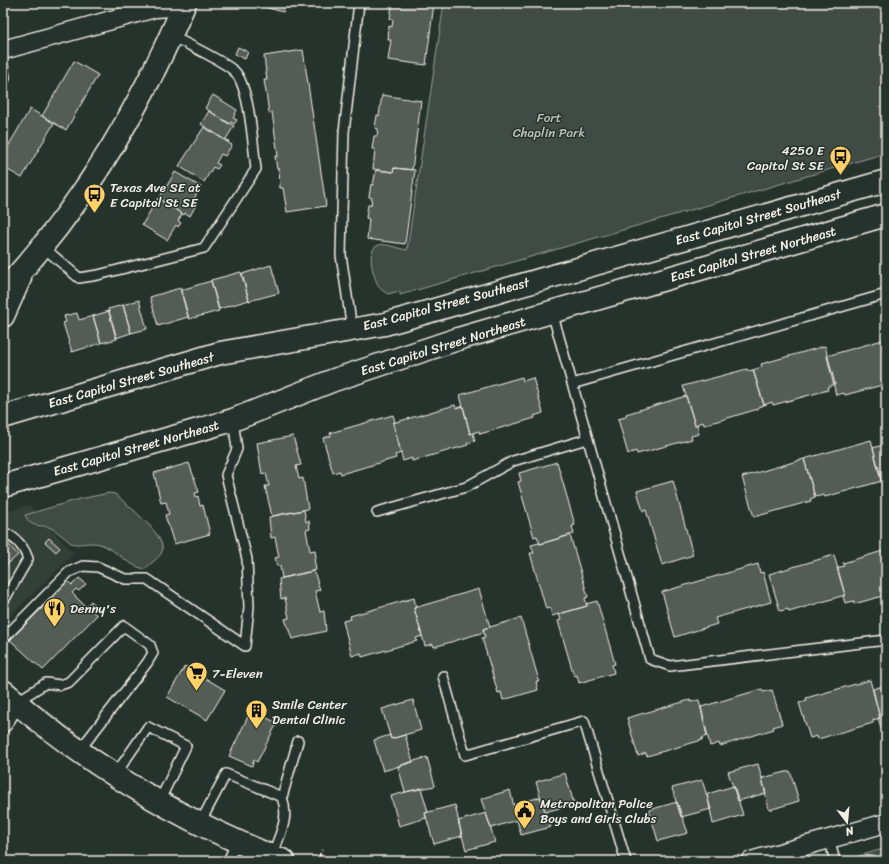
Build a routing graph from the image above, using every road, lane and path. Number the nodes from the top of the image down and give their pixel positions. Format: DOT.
graph roads {
  1 [pos="359,3"];
  2 [pos="183,7"];
  3 [pos="171,36"];
  4 [pos="3,50"];
  5 [pos="3,66"];
  6 [pos="3,83"];
  7 [pos="886,181"];
  8 [pos="886,215"];
  9 [pos="42,246"];
  10 [pos="26,266"];
  11 [pos="3,290"];
  12 [pos="886,294"];
  13 [pos="552,312"];
  14 [pos="3,316"];
  15 [pos="352,329"];
  16 [pos="572,384"];
  17 [pos="3,417"];
  18 [pos="233,420"];
  19 [pos="587,439"];
  20 [pos="3,486"];
  21 [pos="377,512"];
  22 [pos="3,532"];
  23 [pos="3,602"];
  24 [pos="3,640"];
  25 [pos="886,640"];
  26 [pos="443,676"];
  27 [pos="10,697"];
  28 [pos="3,723"];
  29 [pos="298,741"];
  30 [pos="79,751"];
  31 [pos="115,775"];
  32 [pos="282,797"];
  33 [pos="159,802"];
  34 [pos="200,823"];
  35 [pos="886,823"];
  36 [pos="829,839"];
  37 [pos="237,841"];
  38 [pos="322,850"];
  39 [pos="319,857"];
  40 [pos="278,858"];
  41 [pos="228,861"];
  42 [pos="626,861"];
  43 [pos="751,861"];
  44 [pos="836,861"];
  1 -- 15 [label="lane"];
  2 -- 3 [label="main road"];
  2 -- 4 [label="street"];
  3 -- 9 [label="main road"];
  3 -- 9 [label="lane"];
  5 -- 6 [label="lane"];
  7 -- 15 [label="main road, East Capitol Street Southeast"];
  8 -- 13 [label="main road, East Capitol Street Northeast"];
  9 -- 10 [label="main road"];
  10 -- 11 [label="main road"];
  10 -- 14 [label="main road"];
  12 -- 16 [label="lane"];
  13 -- 16 [label="lane"];
  13 -- 18 [label="main road, East Capitol Street Northeast"];
  15 -- 17 [label="main road, East Capitol Street Southeast"];
  16 -- 19 [label="lane"];
  18 -- 20 [label="main road, East Capitol Street Northeast"];
  18 -- 24 [label="lane"];
  19 -- 21 [label="lane"];
  19 -- 25 [label="lane"];
  22 -- 23 [label="lane"];
  26 -- 42 [label="lane"];
  27 -- 28 [label="street"];
  27 -- 30 [label="main road"];
  27 -- 30 [label="lane"];
  29 -- 32 [label="lane"];
  30 -- 31 [label="main road"];
  31 -- 33 [label="main road"];
  31 -- 33 [label="lane"];
  32 -- 34 [label="lane"];
  32 -- 40 [label="lane"];
  33 -- 34 [label="main road"];
  34 -- 37 [label="main road"];
  35 -- 36 [label="street"];
  36 -- 43 [label="street"];
  36 -- 44 [label="lane"];
  37 -- 40 [label="main road"];
  37 -- 41 [label="lane"];
  38 -- 39 [label="path"];
}
